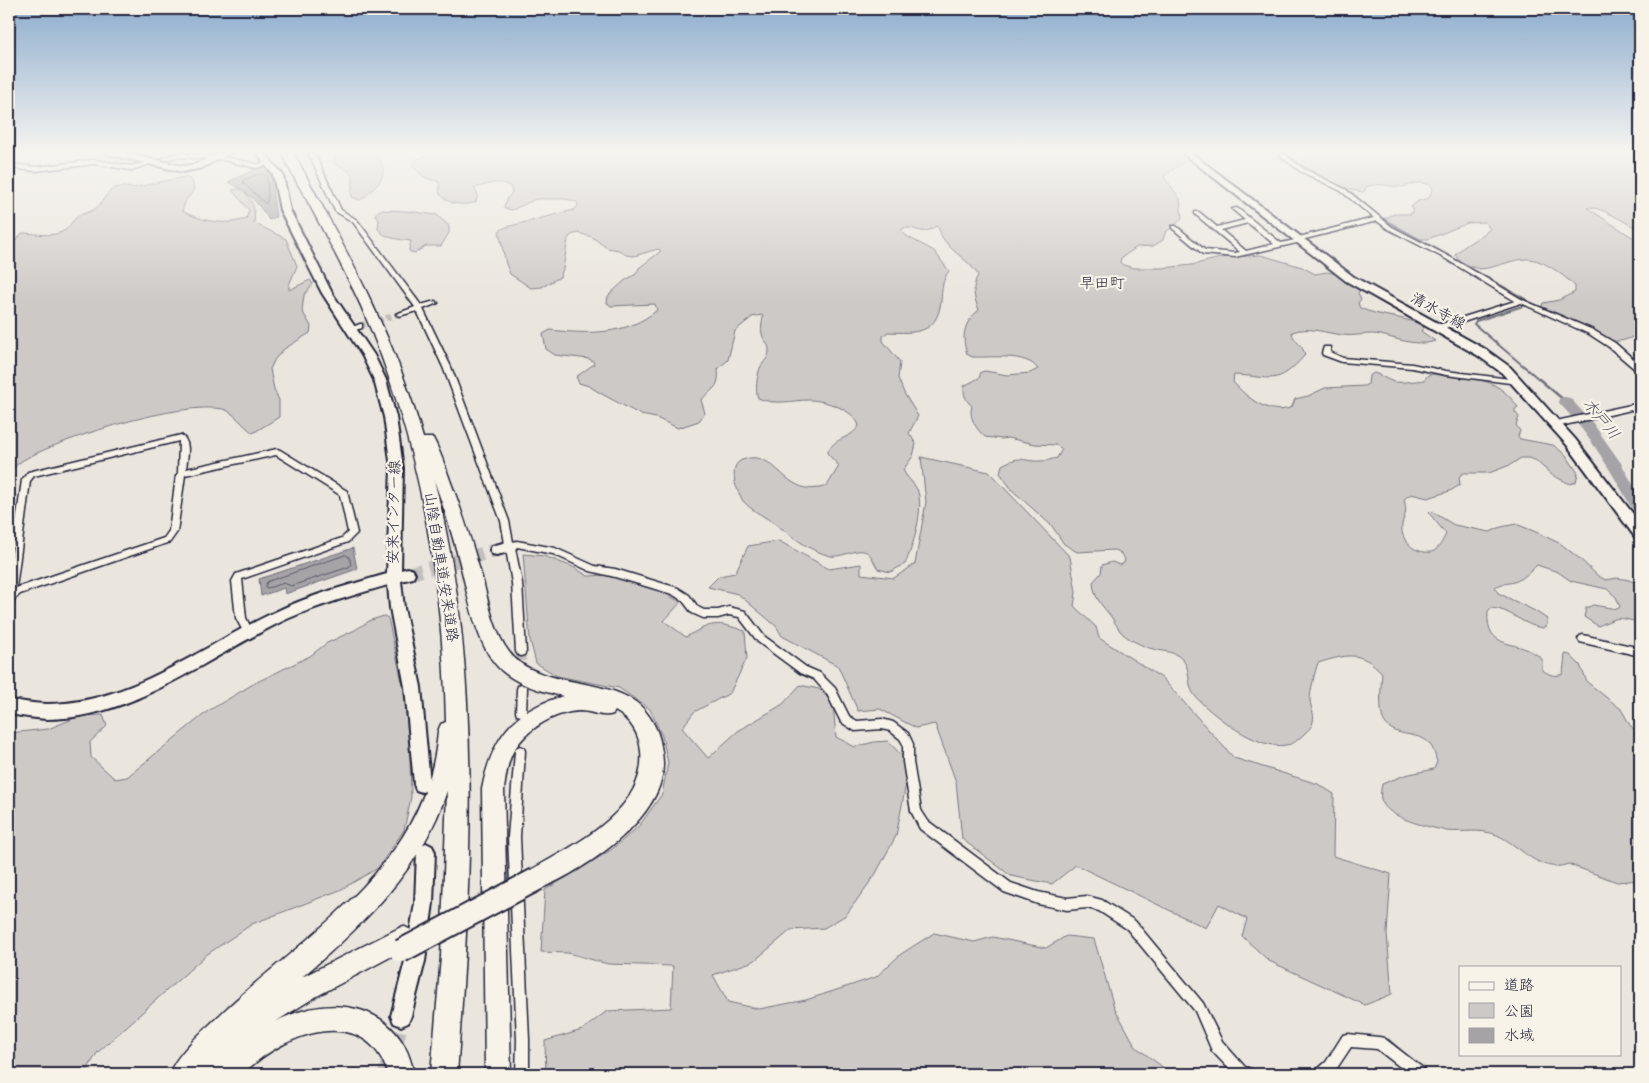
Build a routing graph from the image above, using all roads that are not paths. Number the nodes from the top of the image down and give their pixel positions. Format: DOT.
graph roads {
  1 [pos="284,203"];
  2 [pos="314,203"];
  3 [pos="334,203"];
  4 [pos="1250,203"];
  5 [pos="1357,203"];
  6 [pos="1235,210"];
  7 [pos="1197,213"];
  8 [pos="1376,219"];
  9 [pos="1249,220"];
  10 [pos="1174,227"];
  11 [pos="1216,228"];
  12 [pos="1298,240"];
  13 [pos="1279,245"];
  14 [pos="1245,253"];
  15 [pos="1521,301"];
  16 [pos="435,303"];
  17 [pos="419,308"];
  18 [pos="399,314"];
  19 [pos="1437,328"];
  20 [pos="1325,353"];
  21 [pos="388,355"];
  22 [pos="1342,360"];
  23 [pos="1347,368"];
  24 [pos="1640,369"];
  25 [pos="1518,382"];
  26 [pos="1640,404"];
  27 [pos="1556,424"];
  28 [pos="182,474"];
  29 [pos="1640,533"];
  30 [pos="503,548"];
  31 [pos="401,576"];
  32 [pos="14,594"];
  33 [pos="9,606"];
  34 [pos="248,632"];
  35 [pos="1583,639"];
  36 [pos="522,652"];
  37 [pos="1640,652"];
  38 [pos="522,689"];
  39 [pos="456,695"];
  40 [pos="9,707"];
  41 [pos="521,712"];
  42 [pos="520,751"];
  43 [pos="422,784"];
  44 [pos="426,852"];
  45 [pos="537,874"];
  46 [pos="402,944"];
  47 [pos="401,1016"];
  48 [pos="448,1072"];
  49 [pos="182,1074"];
  50 [pos="197,1074"];
  51 [pos="209,1074"];
  52 [pos="225,1074"];
  53 [pos="401,1074"];
  54 [pos="498,1074"];
  55 [pos="523,1074"];
  56 [pos="1246,1074"];
  57 [pos="1323,1074"];
  58 [pos="1419,1074"];
  1 -- 31 [label="main road, 安来インター線"];
  2 -- 21 [label="highway, 山陰自動車道;安来道路"];
  3 -- 17 [label="street"];
  4 -- 12 [label="main road, 清水寺線"];
  5 -- 8 [label="street"];
  6 -- 9 [label="street"];
  7 -- 11 [label="street"];
  8 -- 12 [label="street"];
  8 -- 15 [label="street"];
  9 -- 11 [label="street"];
  9 -- 13 [label="street"];
  10 -- 14 [label="street"];
  11 -- 14 [label="street"];
  12 -- 13 [label="street"];
  12 -- 19 [label="main road, 清水寺線"];
  13 -- 14 [label="street"];
  15 -- 19 [label="street"];
  15 -- 24 [label="street"];
  16 -- 17 [label="street"];
  17 -- 18 [label="street"];
  17 -- 30 [label="street"];
  19 -- 25 [label="main road, 清水寺線"];
  20 -- 22 [label="street"];
  21 -- 39 [label="highway, 山陰自動車道;安来道路"];
  21 -- 45 [label="highway"];
  22 -- 23 [label="street"];
  22 -- 25 [label="street"];
  25 -- 27 [label="main road, 清水寺線"];
  26 -- 27 [label="street"];
  27 -- 29 [label="main road, 清水寺線"];
  28 -- 32 [label="street"];
  28 -- 32 [label="street"];
  28 -- 34 [label="street"];
  30 -- 36 [label="street"];
  30 -- 56 [label="street"];
  31 -- 34 [label="main road"];
  31 -- 43 [label="main road, 安来インター線"];
  32 -- 33 [label="street"];
  34 -- 40 [label="main road"];
  35 -- 37 [label="street"];
  38 -- 41 [label="street"];
  39 -- 48 [label="highway, 山陰自動車道;安来道路"];
  39 -- 49 [label="highway"];
  42 -- 55 [label="street"];
  44 -- 47 [label="main road"];
  45 -- 46 [label="highway, bridge"];
  45 -- 54 [label="highway"];
  46 -- 50 [label="highway"];
  46 -- 51 [label="highway"];
  52 -- 53 [label="highway"];
  57 -- 58 [label="street"];
}
